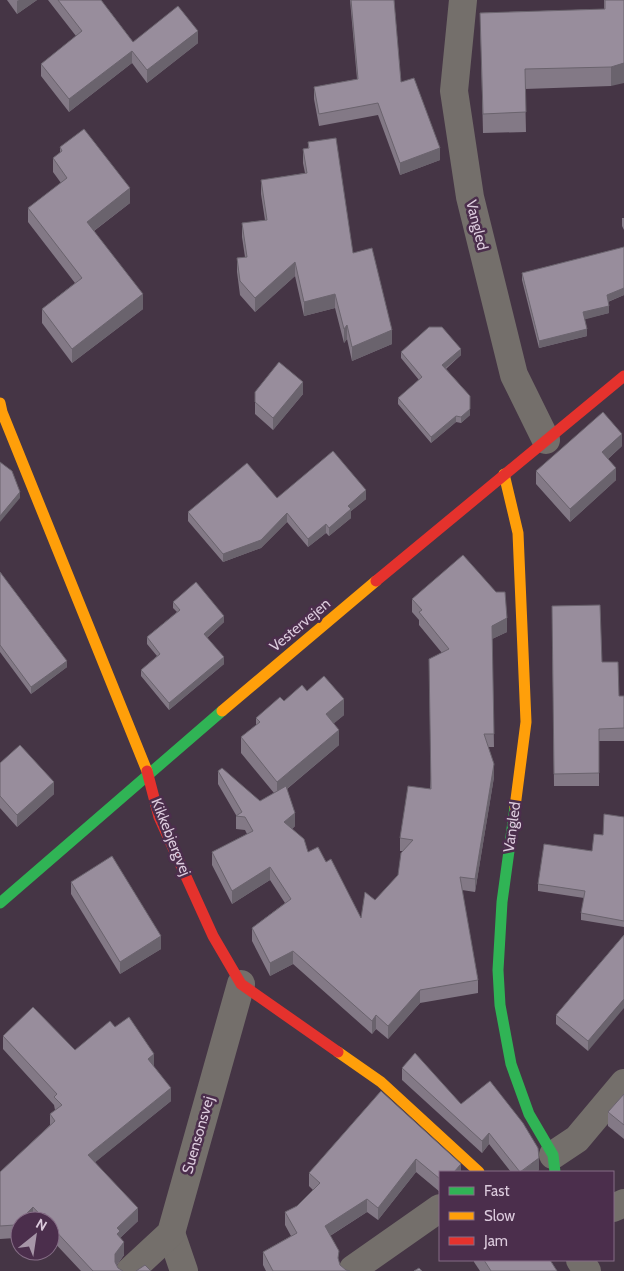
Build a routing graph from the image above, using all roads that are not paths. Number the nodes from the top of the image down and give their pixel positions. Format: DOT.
graph roads {
  1 [pos="463,0"];
  2 [pos="624,376"];
  3 [pos="0,403"];
  4 [pos="546,440"];
  5 [pos="504,474"];
  6 [pos="148,773"];
  7 [pos="0,903"];
  8 [pos="241,984"];
  9 [pos="624,1084"];
  10 [pos="554,1164"];
  11 [pos="478,1171"];
  12 [pos="439,1209"];
  13 [pos="171,1232"];
  14 [pos="353,1268"];
  15 [pos="130,1271"];
  16 [pos="184,1271"];
  1 -- 4 [label="street, Vangled"];
  2 -- 4 [label="street, Vestervejen"];
  3 -- 6 [label="street, Kikkebjergvej"];
  4 -- 5 [label="street, Vestervejen"];
  5 -- 6 [label="street, Vestervejen"];
  5 -- 10 [label="street, Vangled"];
  6 -- 7 [label="street, Vestervejen"];
  6 -- 8 [label="street, Kikkebjergvej"];
  8 -- 11 [label="street, Kikkebjergvej"];
  8 -- 13 [label="street, Suensonsvej"];
  9 -- 10 [label="street"];
  12 -- 14 [label="street"];
  13 -- 15 [label="street"];
  13 -- 16 [label="street"];
}
